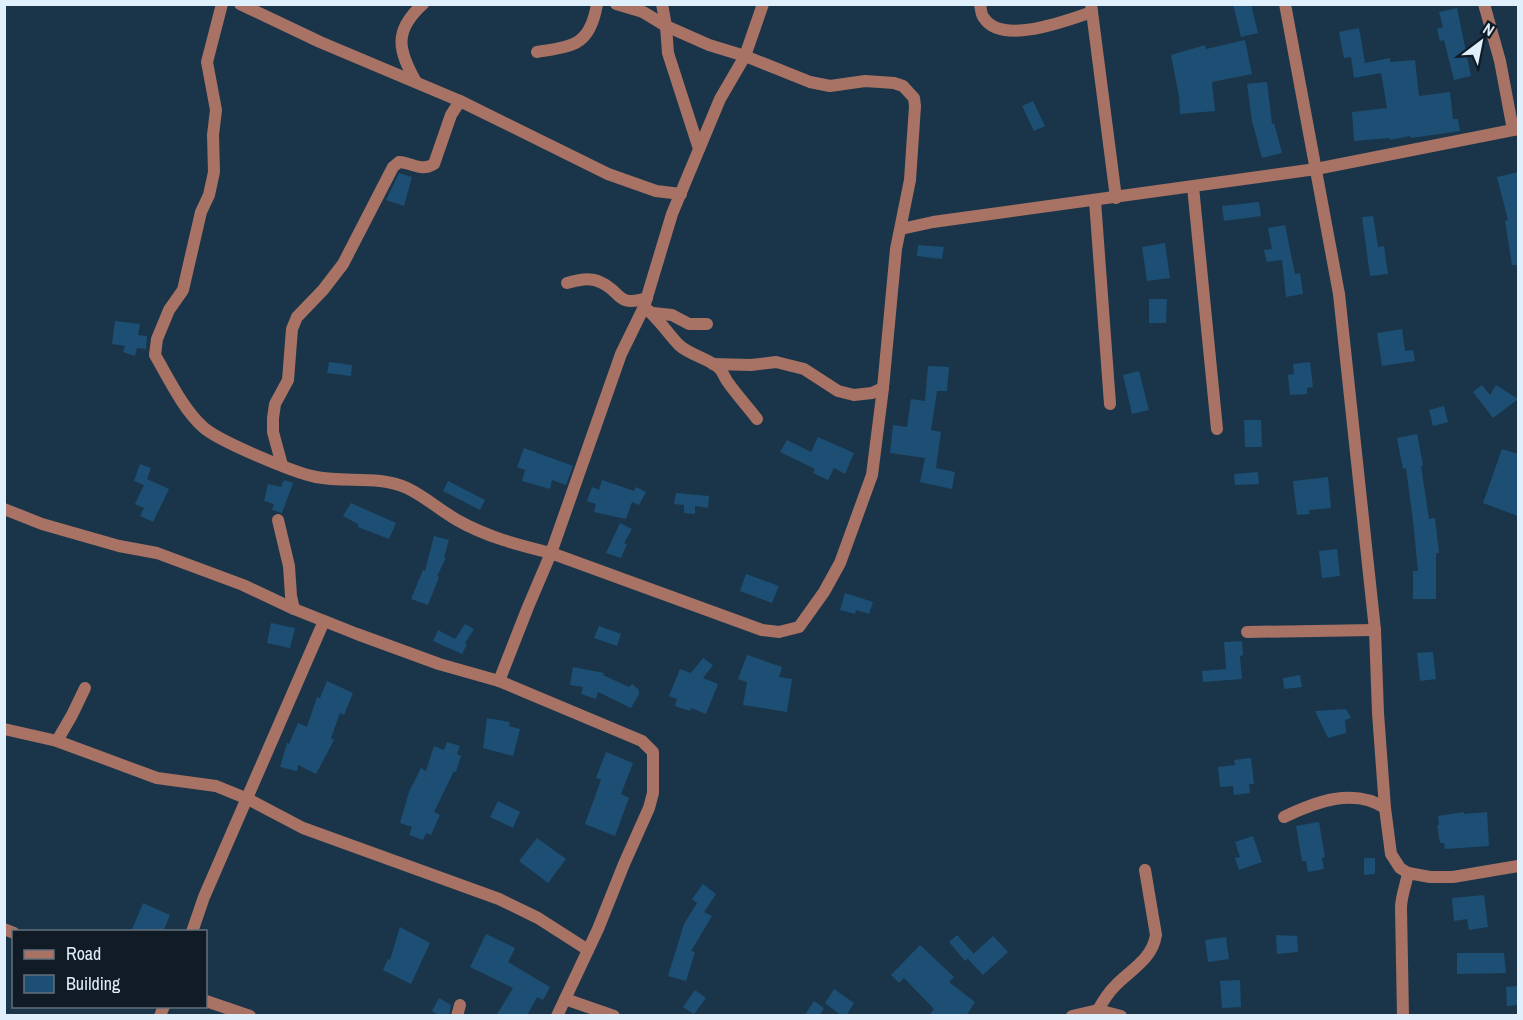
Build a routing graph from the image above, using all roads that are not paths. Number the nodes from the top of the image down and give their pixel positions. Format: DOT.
graph roads {
  1 [pos="222,4"];
  2 [pos="240,4"];
  3 [pos="423,4"];
  4 [pos="597,4"];
  5 [pos="616,4"];
  6 [pos="662,4"];
  7 [pos="763,4"];
  8 [pos="980,4"];
  9 [pos="1285,4"];
  10 [pos="1484,4"];
  11 [pos="1091,8"];
  12 [pos="666,26"];
  13 [pos="537,52"];
  14 [pos="745,56"];
  15 [pos="416,82"];
  16 [pos="460,101"];
  17 [pos="1516,130"];
  18 [pos="699,148"];
  19 [pos="1316,169"];
  20 [pos="1193,187"];
  21 [pos="681,194"];
  22 [pos="1116,198"];
  23 [pos="1095,201"];
  24 [pos="901,229"];
  25 [pos="567,283"];
  26 [pos="648,306"];
  27 [pos="707,324"];
  28 [pos="713,364"];
  29 [pos="884,388"];
  30 [pos="1110,404"];
  31 [pos="757,419"];
  32 [pos="1217,429"];
  33 [pos="282,465"];
  34 [pos="4,509"];
  35 [pos="278,520"];
  36 [pos="551,553"];
  37 [pos="294,609"];
  38 [pos="324,621"];
  39 [pos="1375,630"];
  40 [pos="1247,632"];
  41 [pos="499,681"];
  42 [pos="85,688"];
  43 [pos="4,729"];
  44 [pos="57,741"];
  45 [pos="248,799"];
  46 [pos="1385,808"];
  47 [pos="1284,817"];
  48 [pos="1518,866"];
  49 [pos="1145,870"];
  50 [pos="1408,873"];
  51 [pos="193,930"];
  52 [pos="588,950"];
  53 [pos="565,999"];
  54 [pos="207,1001"];
  55 [pos="1098,1010"];
  56 [pos="250,1016"];
  57 [pos="557,1016"];
  58 [pos="614,1016"];
  59 [pos="1072,1016"];
  60 [pos="1121,1016"];
  61 [pos="1403,1016"];
  1 -- 33 [label="street"];
  2 -- 15 [label="street"];
  3 -- 15 [label="street"];
  4 -- 13 [label="street"];
  5 -- 12 [label="street"];
  6 -- 12 [label="street"];
  7 -- 14 [label="street"];
  8 -- 11 [label="street"];
  9 -- 19 [label="street"];
  10 -- 17 [label="street"];
  11 -- 22 [label="street"];
  12 -- 14 [label="street"];
  12 -- 18 [label="street"];
  14 -- 18 [label="street"];
  14 -- 24 [label="street"];
  15 -- 16 [label="street"];
  16 -- 21 [label="street"];
  16 -- 33 [label="street"];
  17 -- 19 [label="street"];
  18 -- 21 [label="street"];
  19 -- 20 [label="street"];
  19 -- 39 [label="street"];
  20 -- 22 [label="street"];
  20 -- 32 [label="street"];
  21 -- 26 [label="street"];
  22 -- 23 [label="street"];
  23 -- 24 [label="street"];
  23 -- 30 [label="street"];
  24 -- 29 [label="street"];
  25 -- 26 [label="street"];
  26 -- 27 [label="street"];
  26 -- 28 [label="street"];
  26 -- 36 [label="street"];
  28 -- 29 [label="street"];
  28 -- 31 [label="street"];
  29 -- 36 [label="street"];
  33 -- 36 [label="street"];
  34 -- 37 [label="street"];
  35 -- 37 [label="street"];
  36 -- 41 [label="street"];
  37 -- 38 [label="street"];
  38 -- 41 [label="street"];
  38 -- 45 [label="street"];
  39 -- 40 [label="street"];
  39 -- 46 [label="street"];
  41 -- 52 [label="street"];
  42 -- 44 [label="street"];
  43 -- 44 [label="street"];
  44 -- 45 [label="street"];
  45 -- 51 [label="street"];
  45 -- 52 [label="street"];
  46 -- 47 [label="street"];
  46 -- 50 [label="street"];
  48 -- 50 [label="street"];
  49 -- 55 [label="street"];
  50 -- 61 [label="street"];
  52 -- 53 [label="street"];
  53 -- 57 [label="street"];
  53 -- 58 [label="street"];
  54 -- 56 [label="street"];
  55 -- 59 [label="street"];
  55 -- 60 [label="street"];
}
